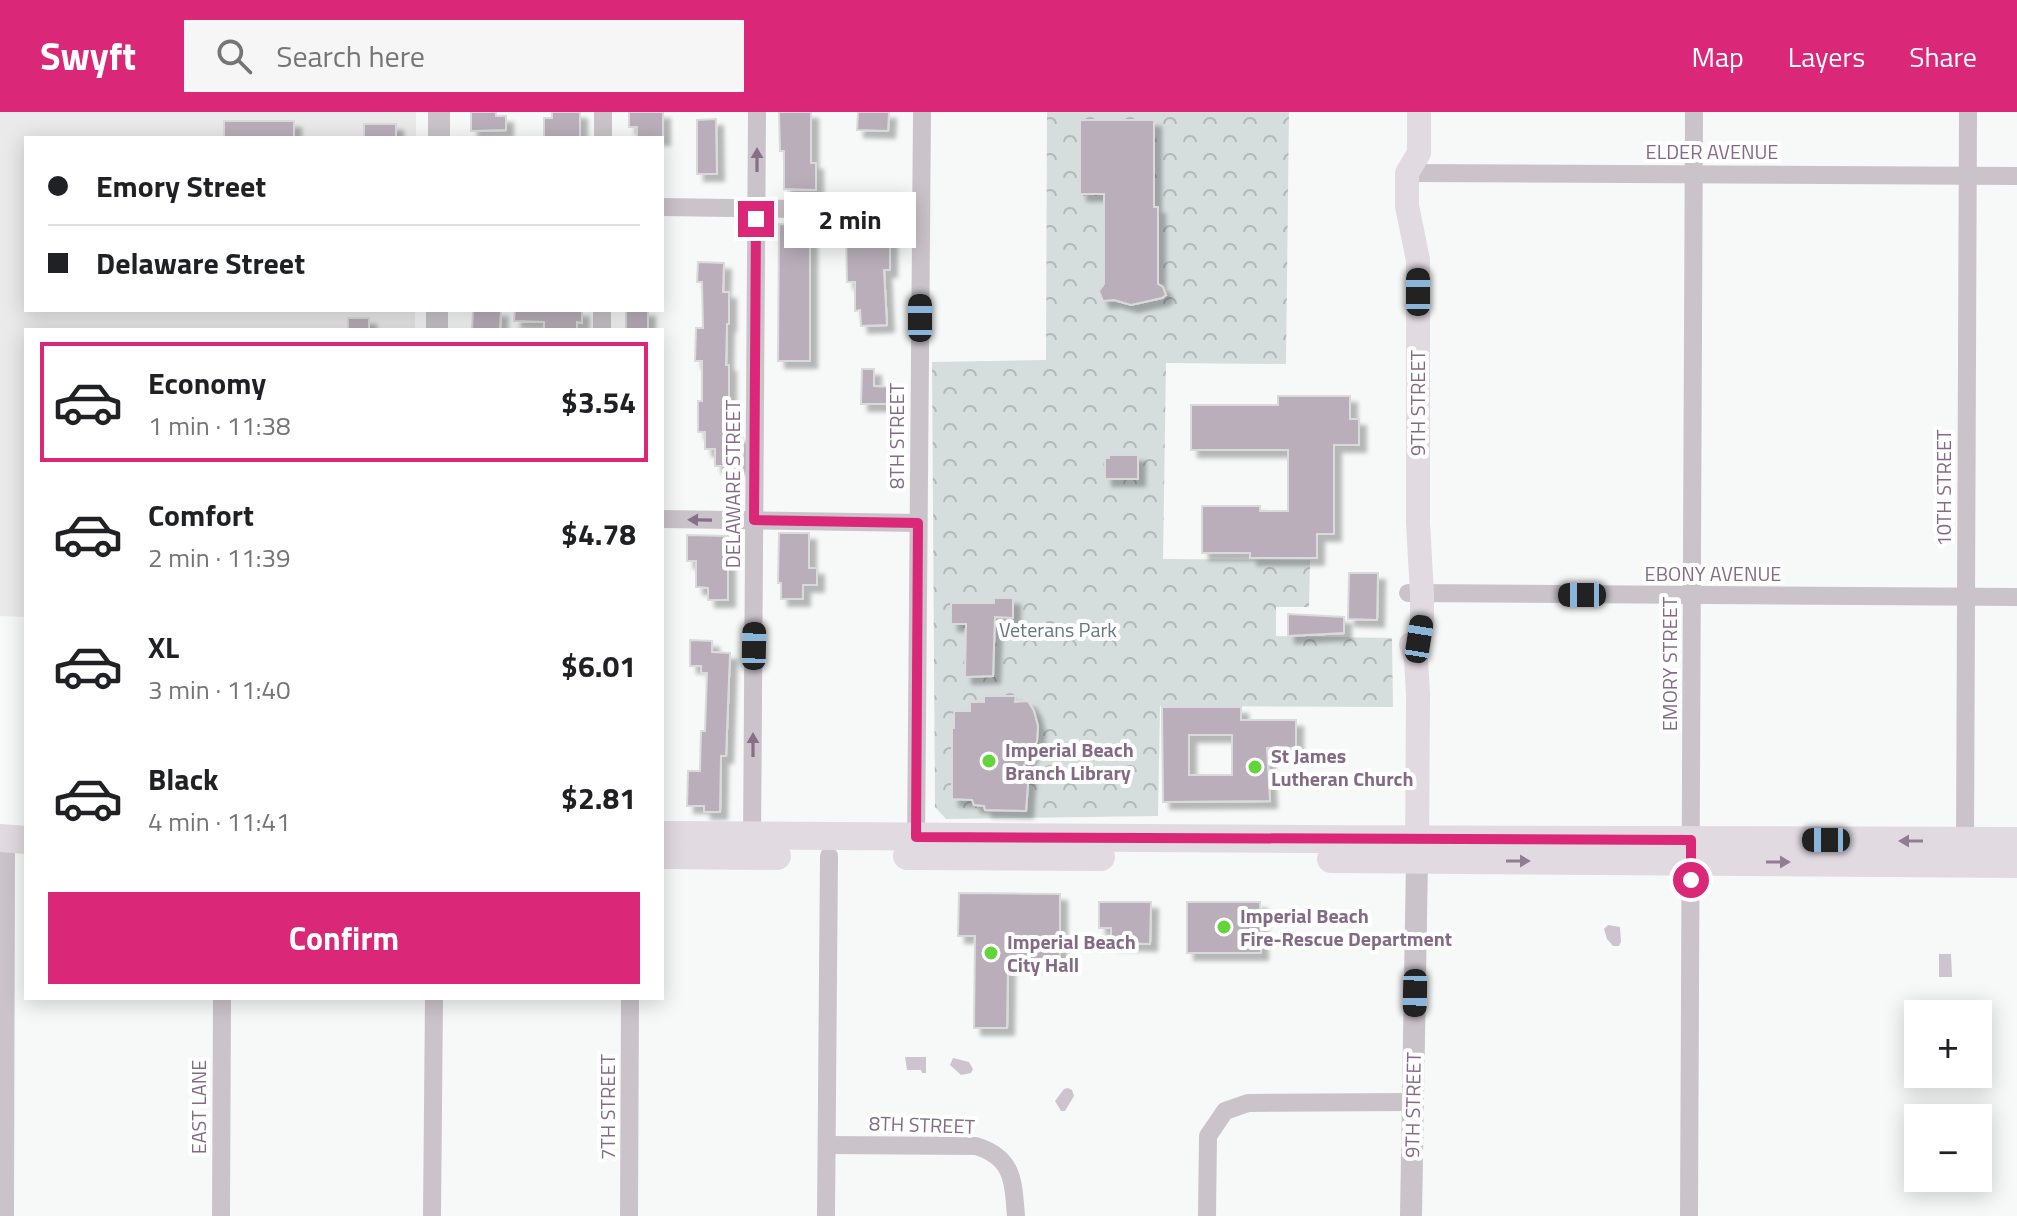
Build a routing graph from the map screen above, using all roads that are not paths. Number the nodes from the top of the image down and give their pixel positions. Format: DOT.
graph roads {
  1 [pos="439,112"];
  2 [pos="603,112"];
  3 [pos="757,112"];
  4 [pos="922,112"];
  5 [pos="1419,112"];
  6 [pos="1694,112"];
  7 [pos="1968,112"];
  8 [pos="439,136"];
  9 [pos="603,136"];
  10 [pos="1416,166"];
  11 [pos="1694,174"];
  12 [pos="1967,175"];
  13 [pos="2017,176"];
  14 [pos="664,207"];
  15 [pos="756,209"];
  16 [pos="921,211"];
  17 [pos="664,519"];
  18 [pos="754,520"];
  19 [pos="918,523"];
  20 [pos="1415,594"];
  21 [pos="1692,596"];
  22 [pos="1966,597"];
  23 [pos="2017,597"];
  24 [pos="664,835"];
  25 [pos="8,840"];
  26 [pos="2017,841"];
  27 [pos="752,846"];
  28 [pos="916,846"];
  29 [pos="1417,850"];
  30 [pos="1691,851"];
  31 [pos="1964,852"];
  32 [pos="664,855"];
  33 [pos="829,856"];
  34 [pos="2017,864"];
  35 [pos="222,1000"];
  36 [pos="434,1000"];
  37 [pos="630,1000"];
  38 [pos="1413,1102"];
  39 [pos="827,1145"];
  40 [pos="5,1216"];
  41 [pos="221,1216"];
  42 [pos="432,1216"];
  43 [pos="629,1216"];
  44 [pos="826,1216"];
  45 [pos="1016,1216"];
  46 [pos="1207,1216"];
  47 [pos="1411,1216"];
  48 [pos="1689,1216"];
  1 -- 8 [label="street"];
  2 -- 9 [label="street"];
  15 -- 3 [label="street, DELAWARE STREET, one-way"];
  4 -- 16 [label="street, 8TH STREET"];
  5 -- 10 [label="main road, 9TH STREET"];
  6 -- 11 [label="street, EMORY STREET"];
  7 -- 12 [label="street, 10TH STREET"];
  10 -- 11 [label="street, ELDER AVENUE"];
  10 -- 20 [label="main road, 9TH STREET"];
  11 -- 12 [label="street, ELDER AVENUE"];
  11 -- 21 [label="street, EMORY STREET"];
  12 -- 13 [label="street, ELDER AVENUE"];
  12 -- 22 [label="street, 10TH STREET"];
  14 -- 15 [label="street"];
  15 -- 16 [label="street"];
  15 -- 18 [label="street, DELAWARE STREET"];
  16 -- 19 [label="street, 8TH STREET"];
  18 -- 17 [label="street, one-way"];
  18 -- 19 [label="street"];
  27 -- 18 [label="street, DELAWARE STREET, one-way"];
  19 -- 28 [label="street, 8TH STREET"];
  20 -- 21 [label="street, EBONY AVENUE"];
  20 -- 29 [label="main road, 9TH STREET"];
  21 -- 22 [label="street, EBONY AVENUE"];
  21 -- 30 [label="street, EMORY STREET"];
  22 -- 23 [label="street, EBONY AVENUE"];
  22 -- 31 [label="street, 10TH STREET"];
  24 -- 27 [label="main road"];
  25 -- 40 [label="street"];
  26 -- 31 [label="main road"];
  27 -- 28 [label="main road"];
  27 -- 32 [label="main road"];
  27 -- 33 [label="main road"];
  28 -- 29 [label="main road"];
  28 -- 33 [label="main road"];
  29 -- 30 [label="main road"];
  29 -- 38 [label="street, 9TH STREET"];
  30 -- 31 [label="main road"];
  30 -- 48 [label="street, EMORY STREET"];
  31 -- 34 [label="main road"];
  33 -- 39 [label="street"];
  35 -- 41 [label="street, EAST LANE"];
  36 -- 42 [label="street"];
  37 -- 43 [label="street, 7TH STREET"];
  38 -- 46 [label="street"];
  38 -- 47 [label="street, 9TH STREET"];
  39 -- 44 [label="street"];
  39 -- 45 [label="street, 8TH STREET"];
}
